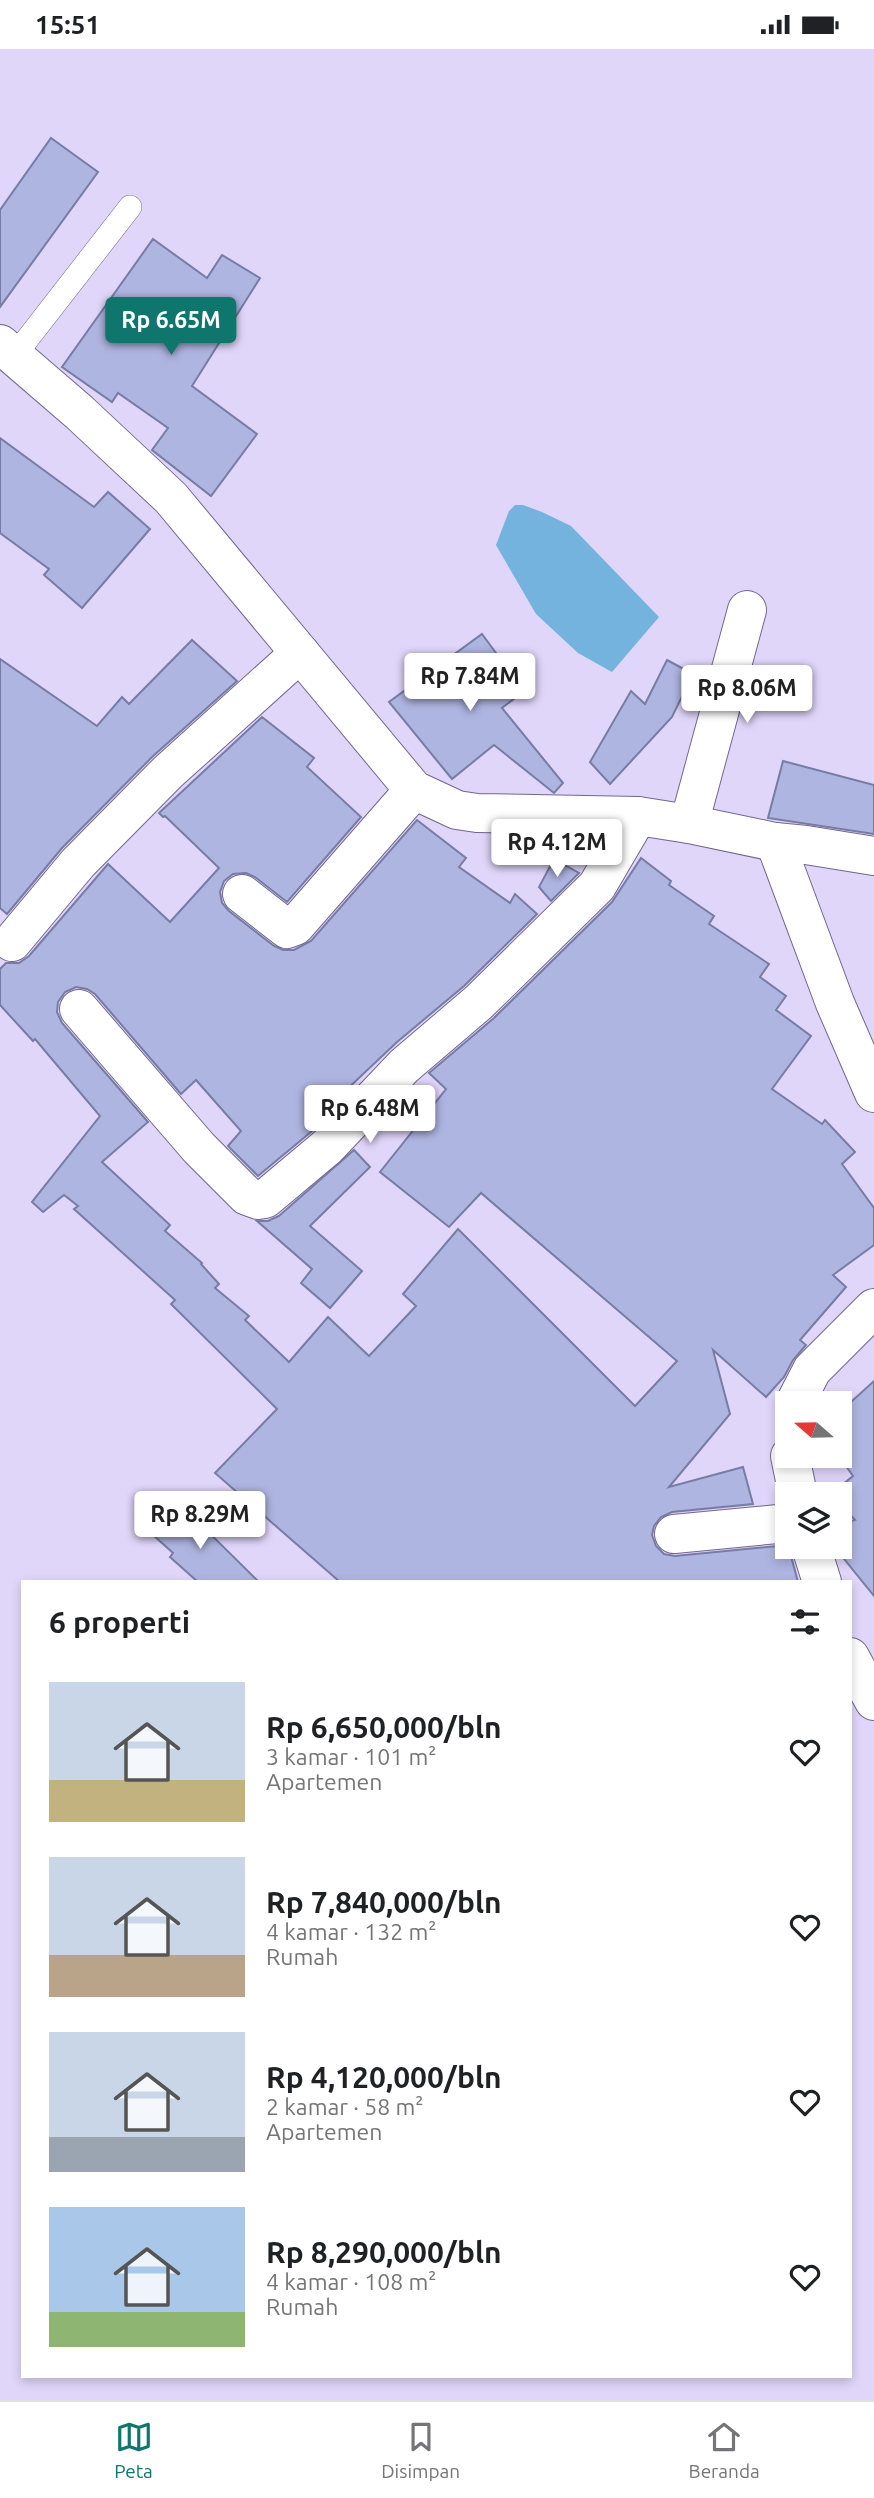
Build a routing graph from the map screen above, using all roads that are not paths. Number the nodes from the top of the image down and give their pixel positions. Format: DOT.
graph roads {
  1 [pos="130,207"];
  2 [pos="7,350"];
  3 [pos="747,610"];
  4 [pos="300,653"];
  5 [pos="414,790"];
  6 [pos="638,816"];
  7 [pos="689,824"];
  8 [pos="775,842"];
  9 [pos="874,856"];
  10 [pos="242,894"];
  11 [pos="12,942"];
  12 [pos="79,1009"];
  13 [pos="874,1093"];
  14 [pos="874,1308"];
  15 [pos="801,1391"];
  16 [pos="775,1524"];
  17 [pos="674,1534"];
  18 [pos="815,1559"];
  19 [pos="821,1580"];
  20 [pos="852,1661"];
  21 [pos="874,1701"];
  1 -- 2 [label="lane"];
  2 -- 4 [label="street"];
  3 -- 7 [label="street"];
  4 -- 5 [label="street"];
  4 -- 11 [label="street"];
  5 -- 6 [label="street"];
  5 -- 10 [label="street"];
  6 -- 7 [label="street"];
  6 -- 12 [label="street"];
  7 -- 8 [label="street"];
  8 -- 9 [label="street"];
  8 -- 13 [label="street"];
  14 -- 15 [label="street"];
  16 -- 17 [label="street"];
  18 -- 19 [label="street"];
  20 -- 21 [label="street"];
}
